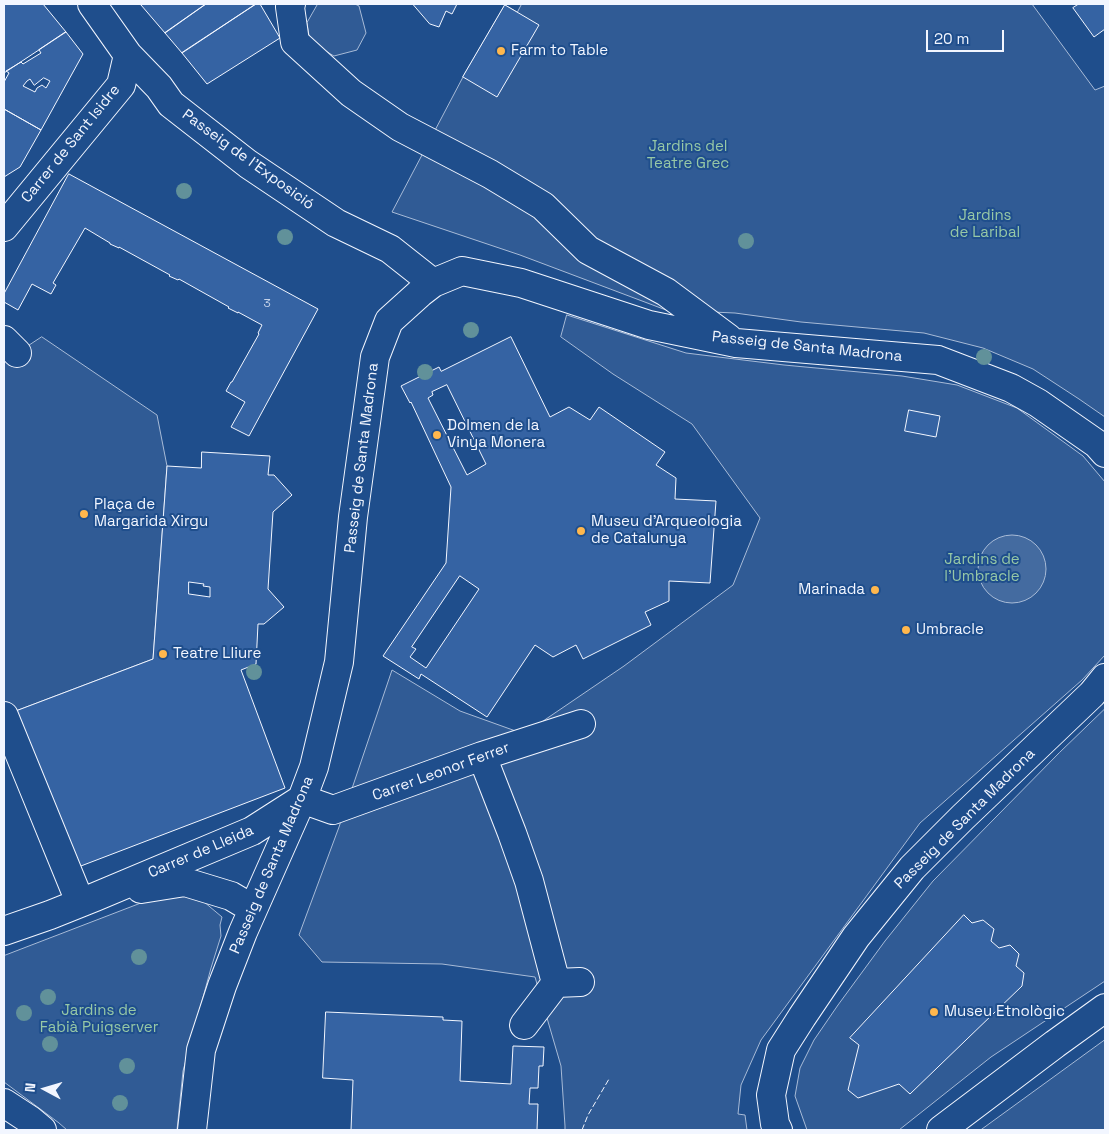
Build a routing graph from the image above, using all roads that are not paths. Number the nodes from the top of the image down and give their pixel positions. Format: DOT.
graph roads {
  1 [pos="92,4"];
  2 [pos="291,4"];
  3 [pos="128,55"];
  4 [pos="4,227"];
  5 [pos="433,283"];
  6 [pos="736,343"];
  7 [pos="1105,453"];
  8 [pos="1105,678"];
  9 [pos="4,716"];
  10 [pos="581,724"];
  11 [pos="482,756"];
  12 [pos="302,799"];
  13 [pos="88,900"];
  14 [pos="253,910"];
  15 [pos="4,931"];
  16 [pos="1105,1008"];
  17 [pos="524,1025"];
  18 [pos="4,1103"];
  19 [pos="42,1130"];
  20 [pos="192,1130"];
  21 [pos="778,1130"];
  22 [pos="940,1130"];
  1 -- 3 [label="street, Passeig de l'Exposició"];
  2 -- 6 [label="street"];
  3 -- 4 [label="street, Carrer de Sant Isidre"];
  3 -- 5 [label="street, Passeig de l'Exposició"];
  5 -- 6 [label="street, Passeig de Santa Madrona"];
  5 -- 12 [label="street, Passeig de Santa Madrona"];
  6 -- 7 [label="street, Passeig de Santa Madrona"];
  8 -- 21 [label="street, Passeig de Santa Madrona"];
  9 -- 13 [label="street"];
  10 -- 11 [label="street, Carrer Leonor Ferrer"];
  11 -- 12 [label="street, Carrer Leonor Ferrer"];
  11 -- 17 [label="street"];
  12 -- 13 [label="street, Carrer de Lleida"];
  12 -- 14 [label="street, Passeig de Santa Madrona"];
  13 -- 14 [label="street, Carrer de Lleida"];
  13 -- 15 [label="street, Carrer de Lleida"];
  14 -- 20 [label="street, Passeig de Santa Madrona"];
  16 -- 22 [label="street"];
  18 -- 19 [label="street"];
}
